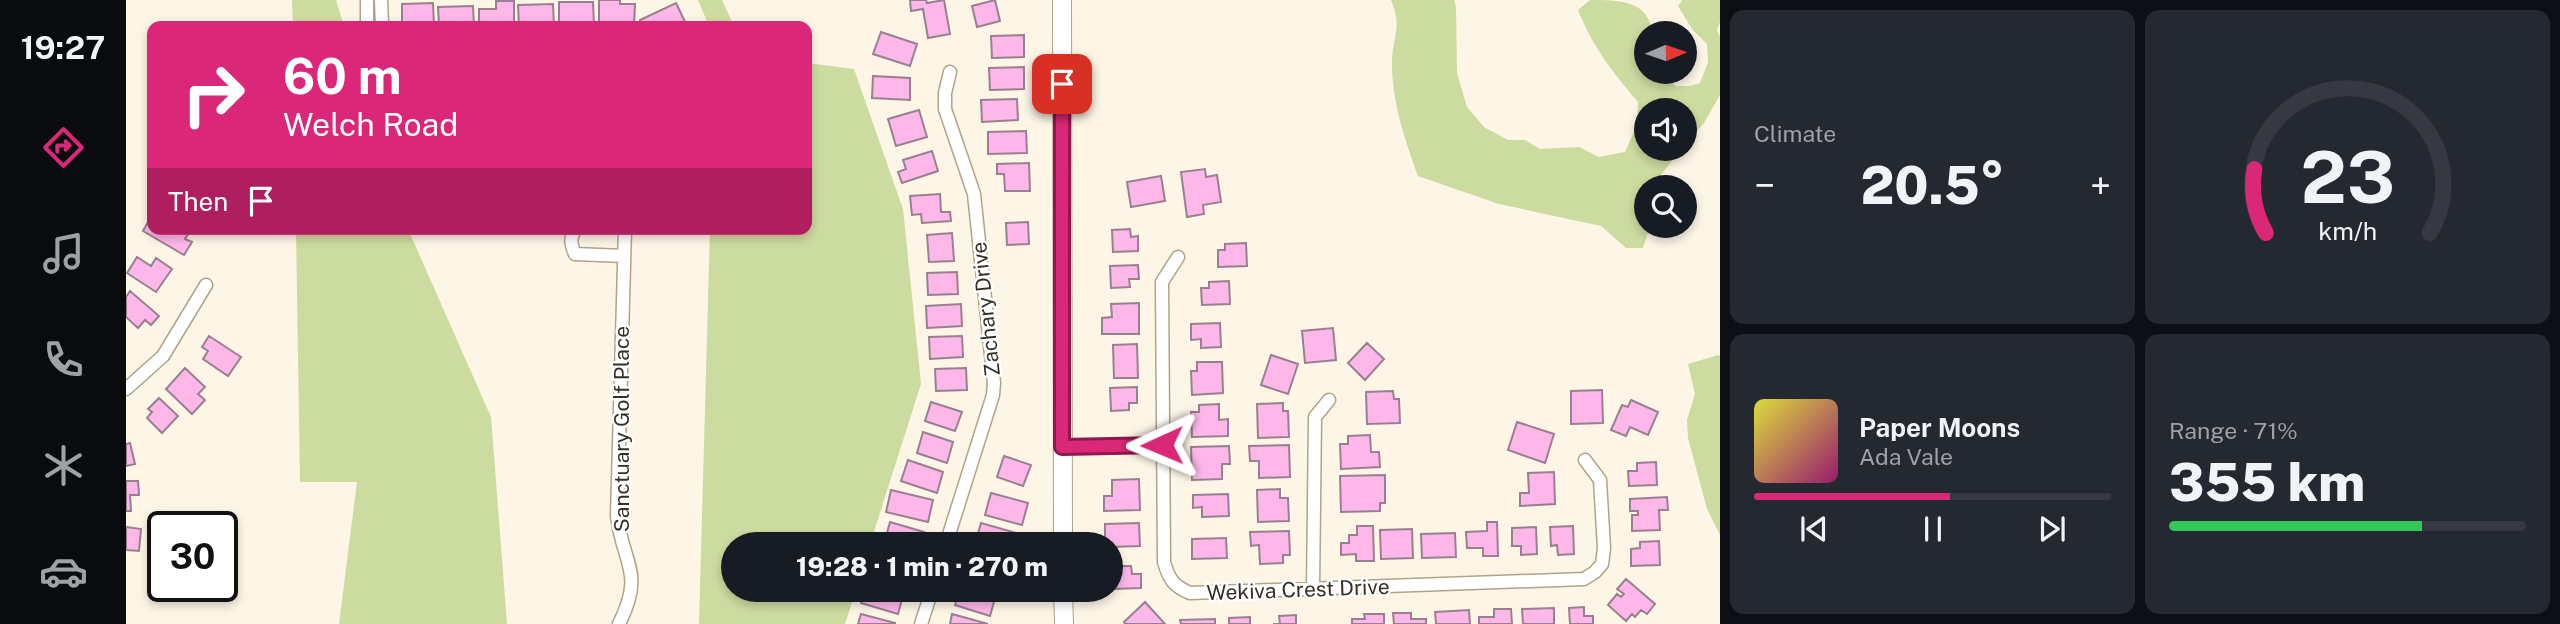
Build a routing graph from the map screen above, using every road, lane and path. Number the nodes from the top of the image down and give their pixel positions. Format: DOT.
graph roads {
  1 [pos="367,0"];
  2 [pos="382,0"];
  3 [pos="1062,0"];
  4 [pos="367,21"];
  5 [pos="382,21"];
  6 [pos="950,72"];
  7 [pos="572,235"];
  8 [pos="625,235"];
  9 [pos="624,256"];
  10 [pos="1178,257"];
  11 [pos="206,285"];
  12 [pos="126,389"];
  13 [pos="1329,400"];
  14 [pos="1162,445"];
  15 [pos="1062,447"];
  16 [pos="1585,460"];
  17 [pos="950,532"];
  18 [pos="1063,532"];
  19 [pos="1313,589"];
  20 [pos="928,602"];
  21 [pos="1063,602"];
  22 [pos="619,624"];
  23 [pos="921,624"];
  24 [pos="1064,624"];
  1 -- 4 [label="street"];
  2 -- 5 [label="street"];
  3 -- 15 [label="street"];
  6 -- 17 [label="street, Zachary Drive"];
  7 -- 9 [label="street"];
  8 -- 9 [label="street, Sanctuary Golf Place"];
  9 -- 22 [label="street, Sanctuary Golf Place"];
  10 -- 14 [label="street, Wekiva Crest Drive"];
  11 -- 12 [label="street"];
  13 -- 19 [label="street"];
  14 -- 15 [label="street"];
  14 -- 19 [label="street, Wekiva Crest Drive"];
  15 -- 18 [label="street"];
  16 -- 19 [label="street, Wekiva Crest Drive"];
  20 -- 23 [label="street"];
  21 -- 24 [label="street"];
}
